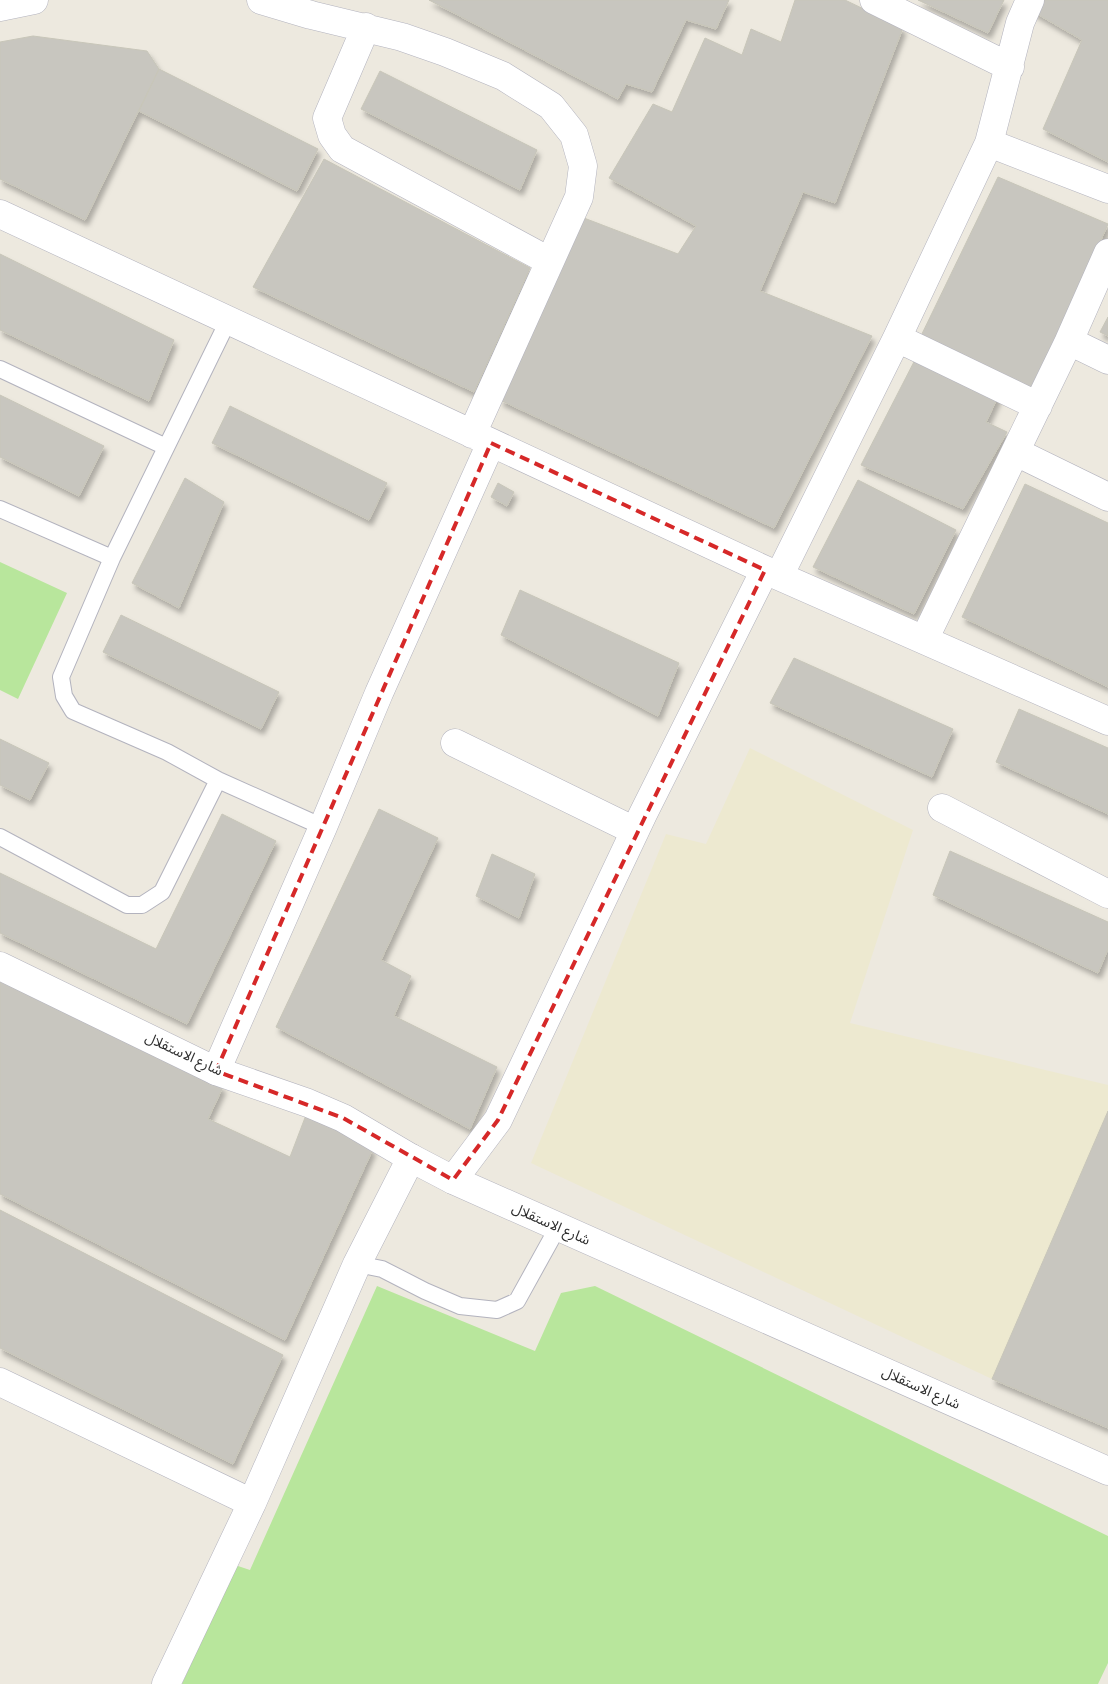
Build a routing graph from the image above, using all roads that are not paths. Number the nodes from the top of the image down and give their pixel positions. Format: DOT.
graph roads {
  1 [pos="262,0"];
  2 [pos="874,0"];
  3 [pos="1030,0"];
  4 [pos="366,27"];
  5 [pos="1010,67"];
  6 [pos="989,143"];
  7 [pos="1108,189"];
  8 [pos="0,214"];
  9 [pos="1108,253"];
  10 [pos="549,261"];
  11 [pos="228,320"];
  12 [pos="897,338"];
  13 [pos="1068,341"];
  14 [pos="1108,360"];
  15 [pos="0,369"];
  16 [pos="1038,406"];
  17 [pos="481,439"];
  18 [pos="166,448"];
  19 [pos="1016,452"];
  20 [pos="1108,497"];
  21 [pos="0,509"];
  22 [pos="112,558"];
  23 [pos="772,573"];
  24 [pos="924,640"];
  25 [pos="1108,721"];
  26 [pos="455,743"];
  27 [pos="218,780"];
  28 [pos="942,808"];
  29 [pos="323,827"];
  30 [pos="635,831"];
  31 [pos="0,837"];
  32 [pos="1108,894"];
  33 [pos="0,966"];
  34 [pos="216,1070"];
  35 [pos="411,1158"];
  36 [pos="453,1180"];
  37 [pos="558,1228"];
  38 [pos="357,1264"];
  39 [pos="0,1382"];
  40 [pos="1108,1471"];
  41 [pos="252,1502"];
  42 [pos="166,1684"];
  1 -- 4 [label="street"];
  2 -- 5 [label="street"];
  3 -- 5 [label="street"];
  4 -- 10 [label="street"];
  4 -- 10 [label="street"];
  5 -- 6 [label="street"];
  6 -- 7 [label="street"];
  6 -- 12 [label="street"];
  8 -- 11 [label="street"];
  9 -- 13 [label="street"];
  10 -- 17 [label="street"];
  11 -- 17 [label="street"];
  11 -- 18 [label="lane"];
  12 -- 16 [label="street"];
  12 -- 23 [label="street"];
  13 -- 14 [label="street"];
  13 -- 16 [label="street"];
  15 -- 18 [label="lane"];
  16 -- 19 [label="street"];
  17 -- 23 [label="street"];
  17 -- 29 [label="street"];
  18 -- 22 [label="lane"];
  19 -- 20 [label="street"];
  19 -- 24 [label="street"];
  21 -- 22 [label="lane"];
  22 -- 27 [label="lane"];
  23 -- 24 [label="street"];
  23 -- 30 [label="street"];
  24 -- 25 [label="street"];
  26 -- 30 [label="street"];
  27 -- 29 [label="lane"];
  27 -- 31 [label="lane"];
  28 -- 32 [label="street"];
  29 -- 34 [label="street"];
  30 -- 36 [label="street"];
  33 -- 34 [label="street, شارع الاستقلال"];
  34 -- 35 [label="street, شارع الاستقلال"];
  35 -- 36 [label="street, شارع الاستقلال"];
  35 -- 38 [label="street"];
  36 -- 37 [label="street, شارع الاستقلال"];
  37 -- 38 [label="lane"];
  37 -- 40 [label="street, شارع الاستقلال"];
  38 -- 41 [label="street"];
  39 -- 41 [label="street"];
  41 -- 42 [label="street"];
}
